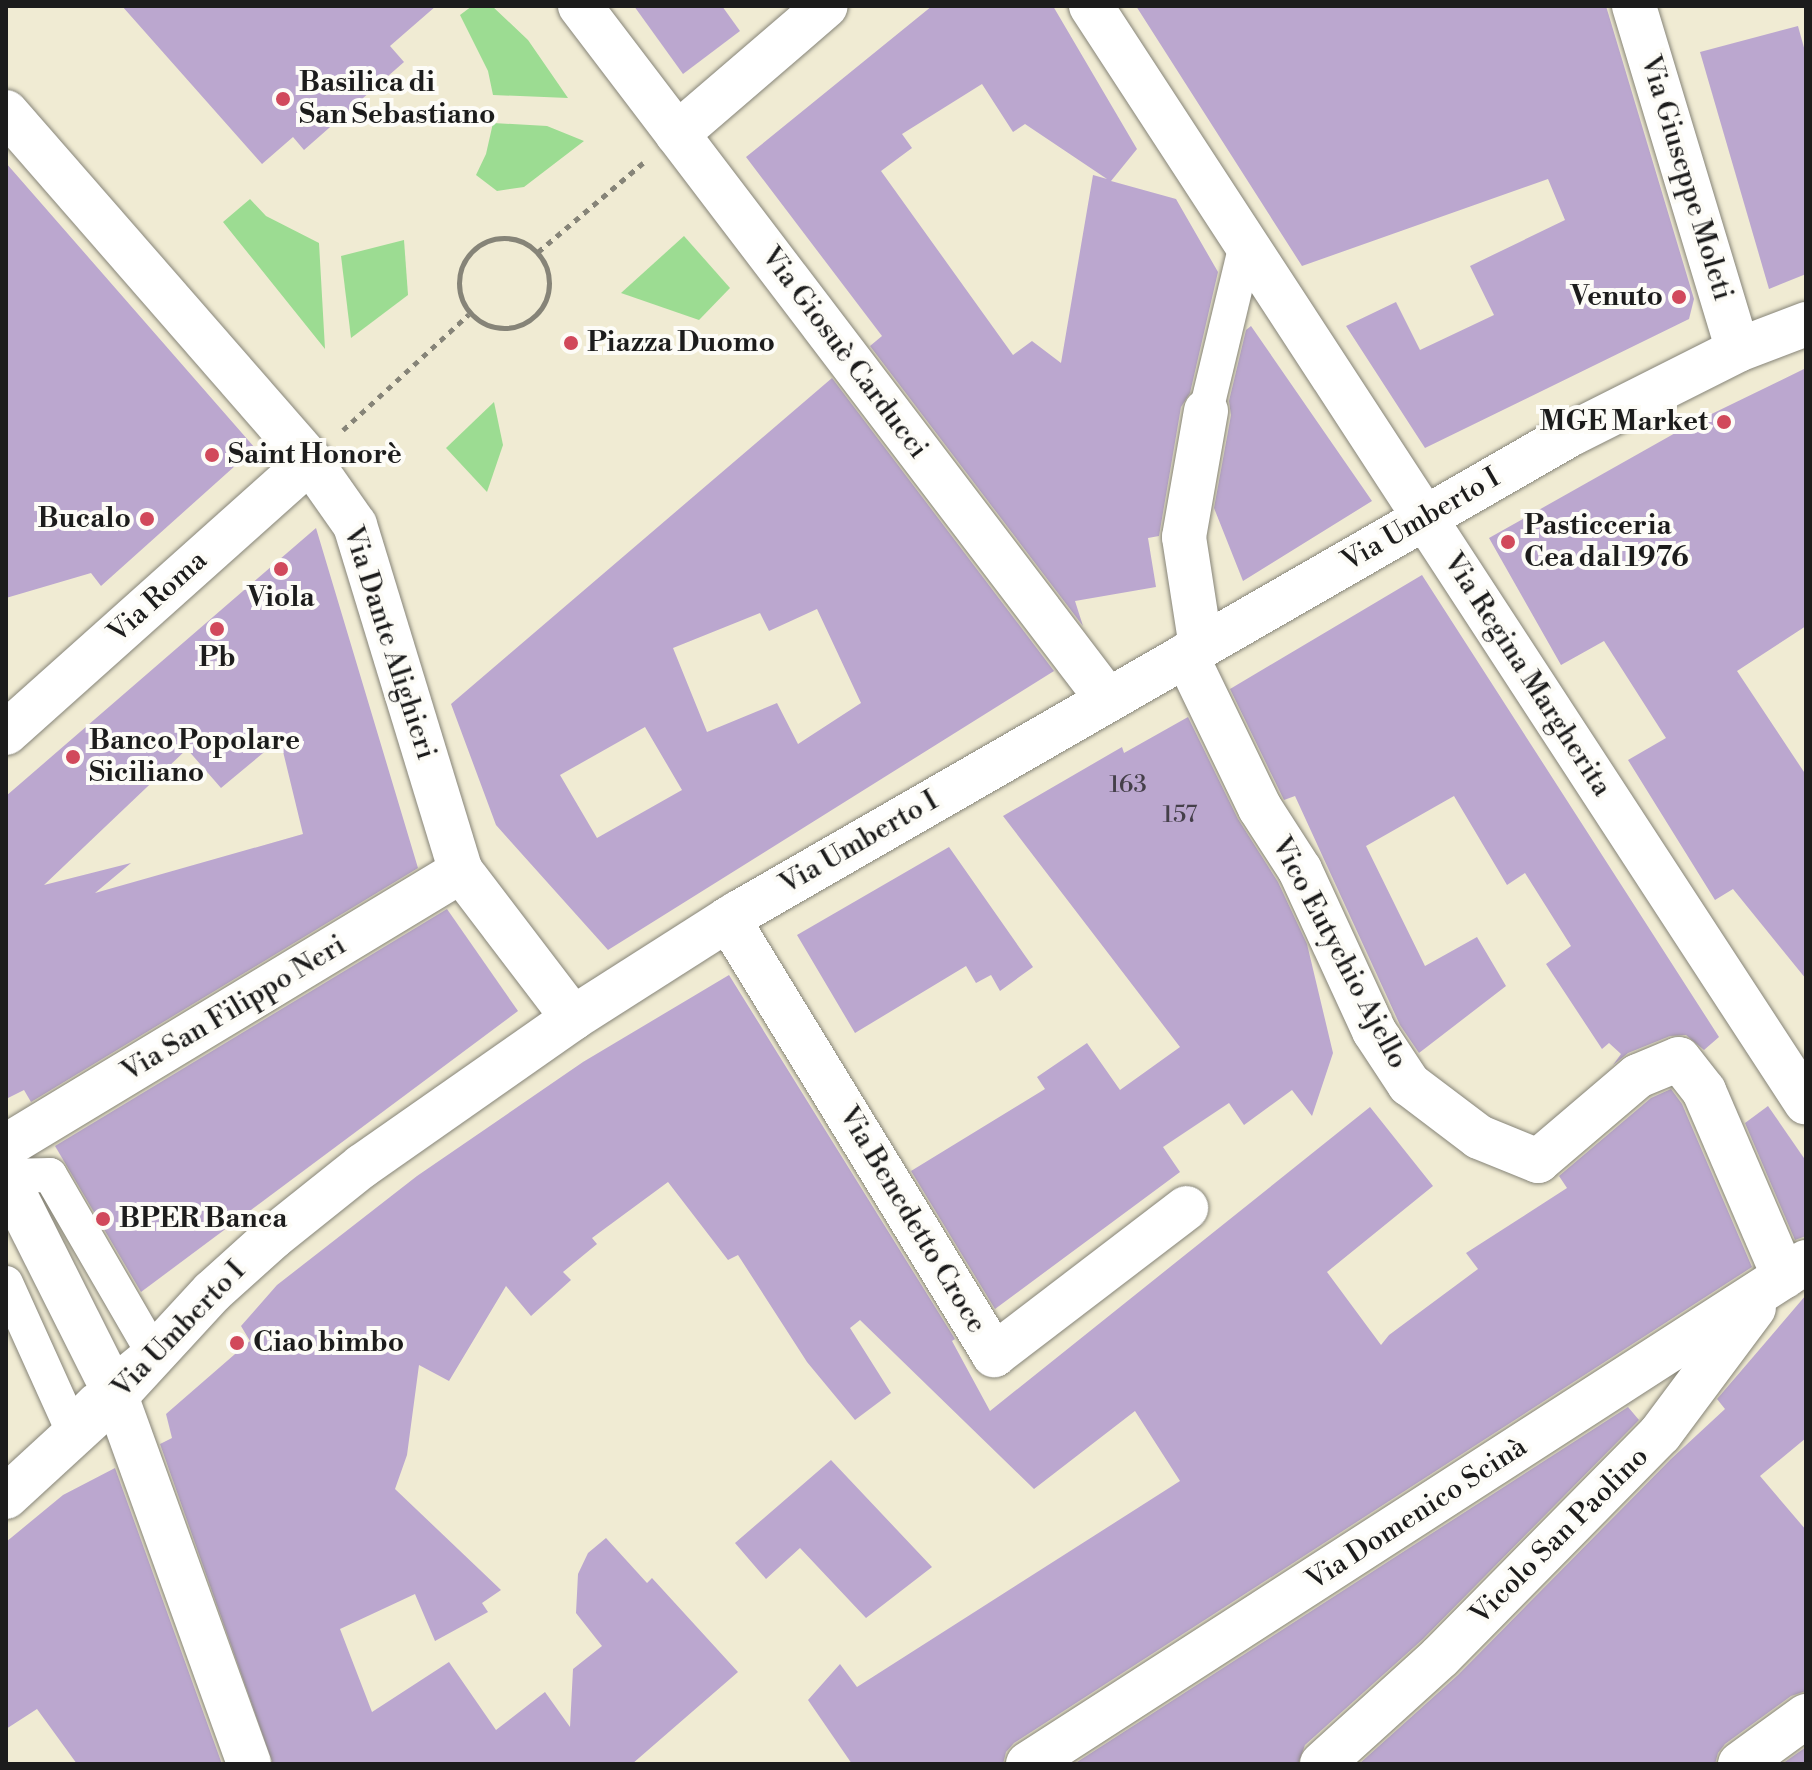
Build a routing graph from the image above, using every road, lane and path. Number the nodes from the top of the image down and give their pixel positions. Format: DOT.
graph roads {
  1 [pos="580,6"];
  2 [pos="826,6"];
  3 [pos="1091,6"];
  4 [pos="1634,6"];
  5 [pos="6,112"];
  6 [pos="677,134"];
  7 [pos="1246,244"];
  8 [pos="538,252"];
  9 [pos="469,314"];
  10 [pos="1806,324"];
  11 [pos="1738,350"];
  12 [pos="1206,411"];
  13 [pos="310,461"];
  14 [pos="1425,518"];
  15 [pos="1194,651"];
  16 [pos="1108,700"];
  17 [pos="6,733"];
  18 [pos="461,871"];
  19 [pos="728,919"];
  20 [pos="573,1018"];
  21 [pos="1806,1103"];
  22 [pos="6,1146"];
  23 [pos="6,1176"];
  24 [pos="1186,1208"];
  25 [pos="1787,1274"];
  26 [pos="6,1283"];
  27 [pos="113,1390"];
  28 [pos="6,1497"];
  29 [pos="1806,1716"];
  30 [pos="249,1764"];
  31 [pos="1028,1764"];
  32 [pos="1322,1764"];
  33 [pos="1740,1764"];
  1 -- 6 [label="street, Via Giosuè Carducci"];
  2 -- 6 [label="street"];
  3 -- 7 [label="street, Via Regina Margherita"];
  4 -- 11 [label="street, Via Giuseppe Moleti"];
  5 -- 13 [label="street, Via Dante Alighieri"];
  6 -- 8 [label="path"];
  6 -- 16 [label="street, Via Giosuè Carducci"];
  7 -- 12 [label="street"];
  7 -- 14 [label="street, Via Regina Margherita"];
  8 -- 9 [label="path"];
  8 -- 9 [label="path"];
  9 -- 13 [label="path"];
  10 -- 11 [label="street, Via Umberto I"];
  11 -- 14 [label="street, Via Umberto I"];
  12 -- 15 [label="street"];
  13 -- 17 [label="street, Via Roma"];
  13 -- 18 [label="street, Via Dante Alighieri"];
  14 -- 15 [label="street, Via Umberto I"];
  14 -- 21 [label="street, Via Regina Margherita"];
  15 -- 16 [label="street, Via Umberto I"];
  15 -- 25 [label="street, Vico Eutychio Ajello"];
  16 -- 19 [label="street, Via Umberto I"];
  18 -- 20 [label="street, Via Dante Alighieri"];
  18 -- 22 [label="street, Via San Filippo Neri"];
  19 -- 20 [label="street, Via Umberto I"];
  19 -- 24 [label="street, Via Benedetto Croce"];
  20 -- 27 [label="street, Via Umberto I"];
  23 -- 27 [label="street"];
  25 -- 31 [label="street, Via Domenico Scinà"];
  25 -- 32 [label="street, Vicolo San Paolino"];
  26 -- 27 [label="street"];
  27 -- 28 [label="street, Via Umberto I"];
  27 -- 30 [label="street"];
  29 -- 33 [label="street"];
}
